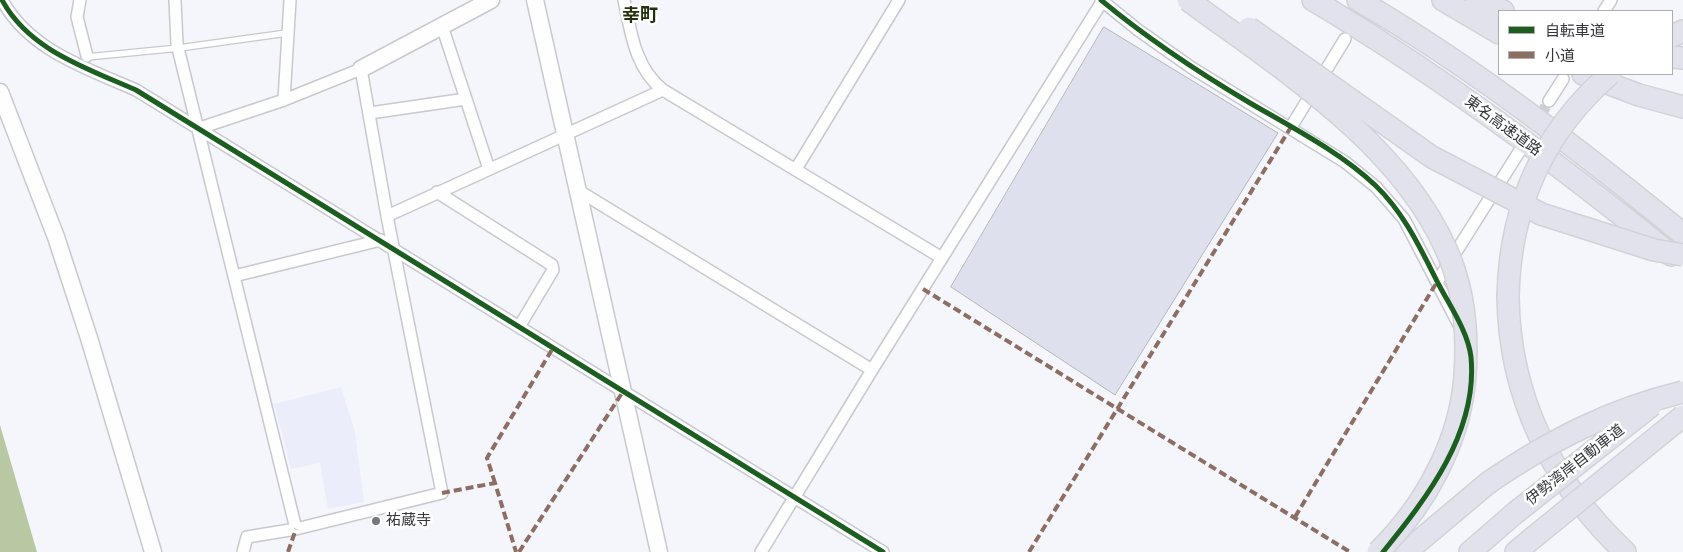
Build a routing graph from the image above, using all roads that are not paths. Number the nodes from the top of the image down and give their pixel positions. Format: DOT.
graph roads {
  1 [pos="2,0"];
  2 [pos="80,0"];
  3 [pos="175,0"];
  4 [pos="290,0"];
  5 [pos="491,0"];
  6 [pos="535,0"];
  7 [pos="624,0"];
  8 [pos="899,0"];
  9 [pos="1102,0"];
  10 [pos="1188,0"];
  11 [pos="1208,0"];
  12 [pos="1313,0"];
  13 [pos="1358,0"];
  14 [pos="1443,0"];
  15 [pos="1477,0"];
  16 [pos="1501,10"];
  17 [pos="442,26"];
  18 [pos="1498,32"];
  19 [pos="288,33"];
  20 [pos="1344,39"];
  21 [pos="179,48"];
  22 [pos="87,56"];
  23 [pos="88,69"];
  24 [pos="361,69"];
  25 [pos="1609,75"];
  26 [pos="1573,76"];
  27 [pos="663,90"];
  28 [pos="0,92"];
  29 [pos="466,99"];
  30 [pos="284,100"];
  31 [pos="1549,101"];
  32 [pos="1683,107"];
  33 [pos="370,113"];
  34 [pos="1291,127"];
  35 [pos="200,128"];
  36 [pos="565,134"];
  37 [pos="1519,152"];
  38 [pos="489,169"];
  39 [pos="796,169"];
  40 [pos="579,191"];
  41 [pos="436,192"];
  42 [pos="387,216"];
  43 [pos="1683,234"];
  44 [pos="381,240"];
  45 [pos="395,250"];
  46 [pos="1683,255"];
  47 [pos="942,258"];
  48 [pos="1683,264"];
  49 [pos="234,276"];
  50 [pos="1437,282"];
  51 [pos="519,327"];
  52 [pos="872,370"];
  53 [pos="1683,382"];
  54 [pos="624,390"];
  55 [pos="1683,392"];
  56 [pos="1683,416"];
  57 [pos="795,498"];
  58 [pos="296,528"];
  59 [pos="153,552"];
  60 [pos="242,552"];
  61 [pos="659,552"];
  62 [pos="761,552"];
  63 [pos="883,552"];
  64 [pos="1378,552"];
  65 [pos="1383,552"];
  66 [pos="1406,552"];
  67 [pos="1470,552"];
  68 [pos="1516,552"];
  69 [pos="1625,552"];
  1 -- 23 [label="street"];
  2 -- 22 [label="street"];
  3 -- 21 [label="street"];
  4 -- 19 [label="street"];
  5 -- 17 [label="street"];
  6 -- 36 [label="street"];
  7 -- 27 [label="street"];
  8 -- 39 [label="street"];
  9 -- 34 [label="street"];
  9 -- 47 [label="street"];
  10 -- 64 [label="highway, bridge"];
  11 -- 46 [label="highway, bridge"];
  12 -- 48 [label="highway, 東名高速道路"];
  13 -- 43 [label="highway, 東名高速道路"];
  14 -- 18 [label="highway"];
  15 -- 16 [label="highway"];
  17 -- 24 [label="street"];
  17 -- 29 [label="street"];
  19 -- 21 [label="lane"];
  19 -- 30 [label="street"];
  20 -- 34 [label="street"];
  21 -- 22 [label="lane"];
  21 -- 35 [label="street"];
  22 -- 23 [label="lane"];
  23 -- 35 [label="street"];
  24 -- 30 [label="street"];
  24 -- 33 [label="street"];
  25 -- 69 [label="highway, bridge"];
  26 -- 31 [label="street"];
  26 -- 32 [label="highway"];
  27 -- 36 [label="street"];
  27 -- 39 [label="street"];
  28 -- 59 [label="street"];
  29 -- 33 [label="street"];
  29 -- 38 [label="street"];
  30 -- 35 [label="street"];
  33 -- 42 [label="street"];
  34 -- 50 [label="street"];
  35 -- 44 [label="street"];
  35 -- 49 [label="street"];
  36 -- 38 [label="street"];
  36 -- 40 [label="street"];
  37 -- 50 [label="street"];
  38 -- 41 [label="street"];
  39 -- 47 [label="street"];
  40 -- 52 [label="street"];
  40 -- 54 [label="street"];
  41 -- 42 [label="street"];
  41 -- 51 [label="street"];
  42 -- 45 [label="street"];
  44 -- 45 [label="street"];
  44 -- 49 [label="street"];
  45 -- 51 [label="street"];
  45 -- 58 [label="street"];
  47 -- 52 [label="street"];
  49 -- 58 [label="street"];
  50 -- 65 [label="street"];
  51 -- 54 [label="street"];
  52 -- 57 [label="street"];
  53 -- 67 [label="highway, 伊勢湾岸自動車道, bridge"];
  54 -- 57 [label="street"];
  54 -- 61 [label="street"];
  55 -- 66 [label="highway, bridge"];
  56 -- 68 [label="highway, 伊勢湾岸自動車道, bridge"];
  57 -- 62 [label="street"];
  57 -- 63 [label="street"];
  58 -- 60 [label="street"];
}
